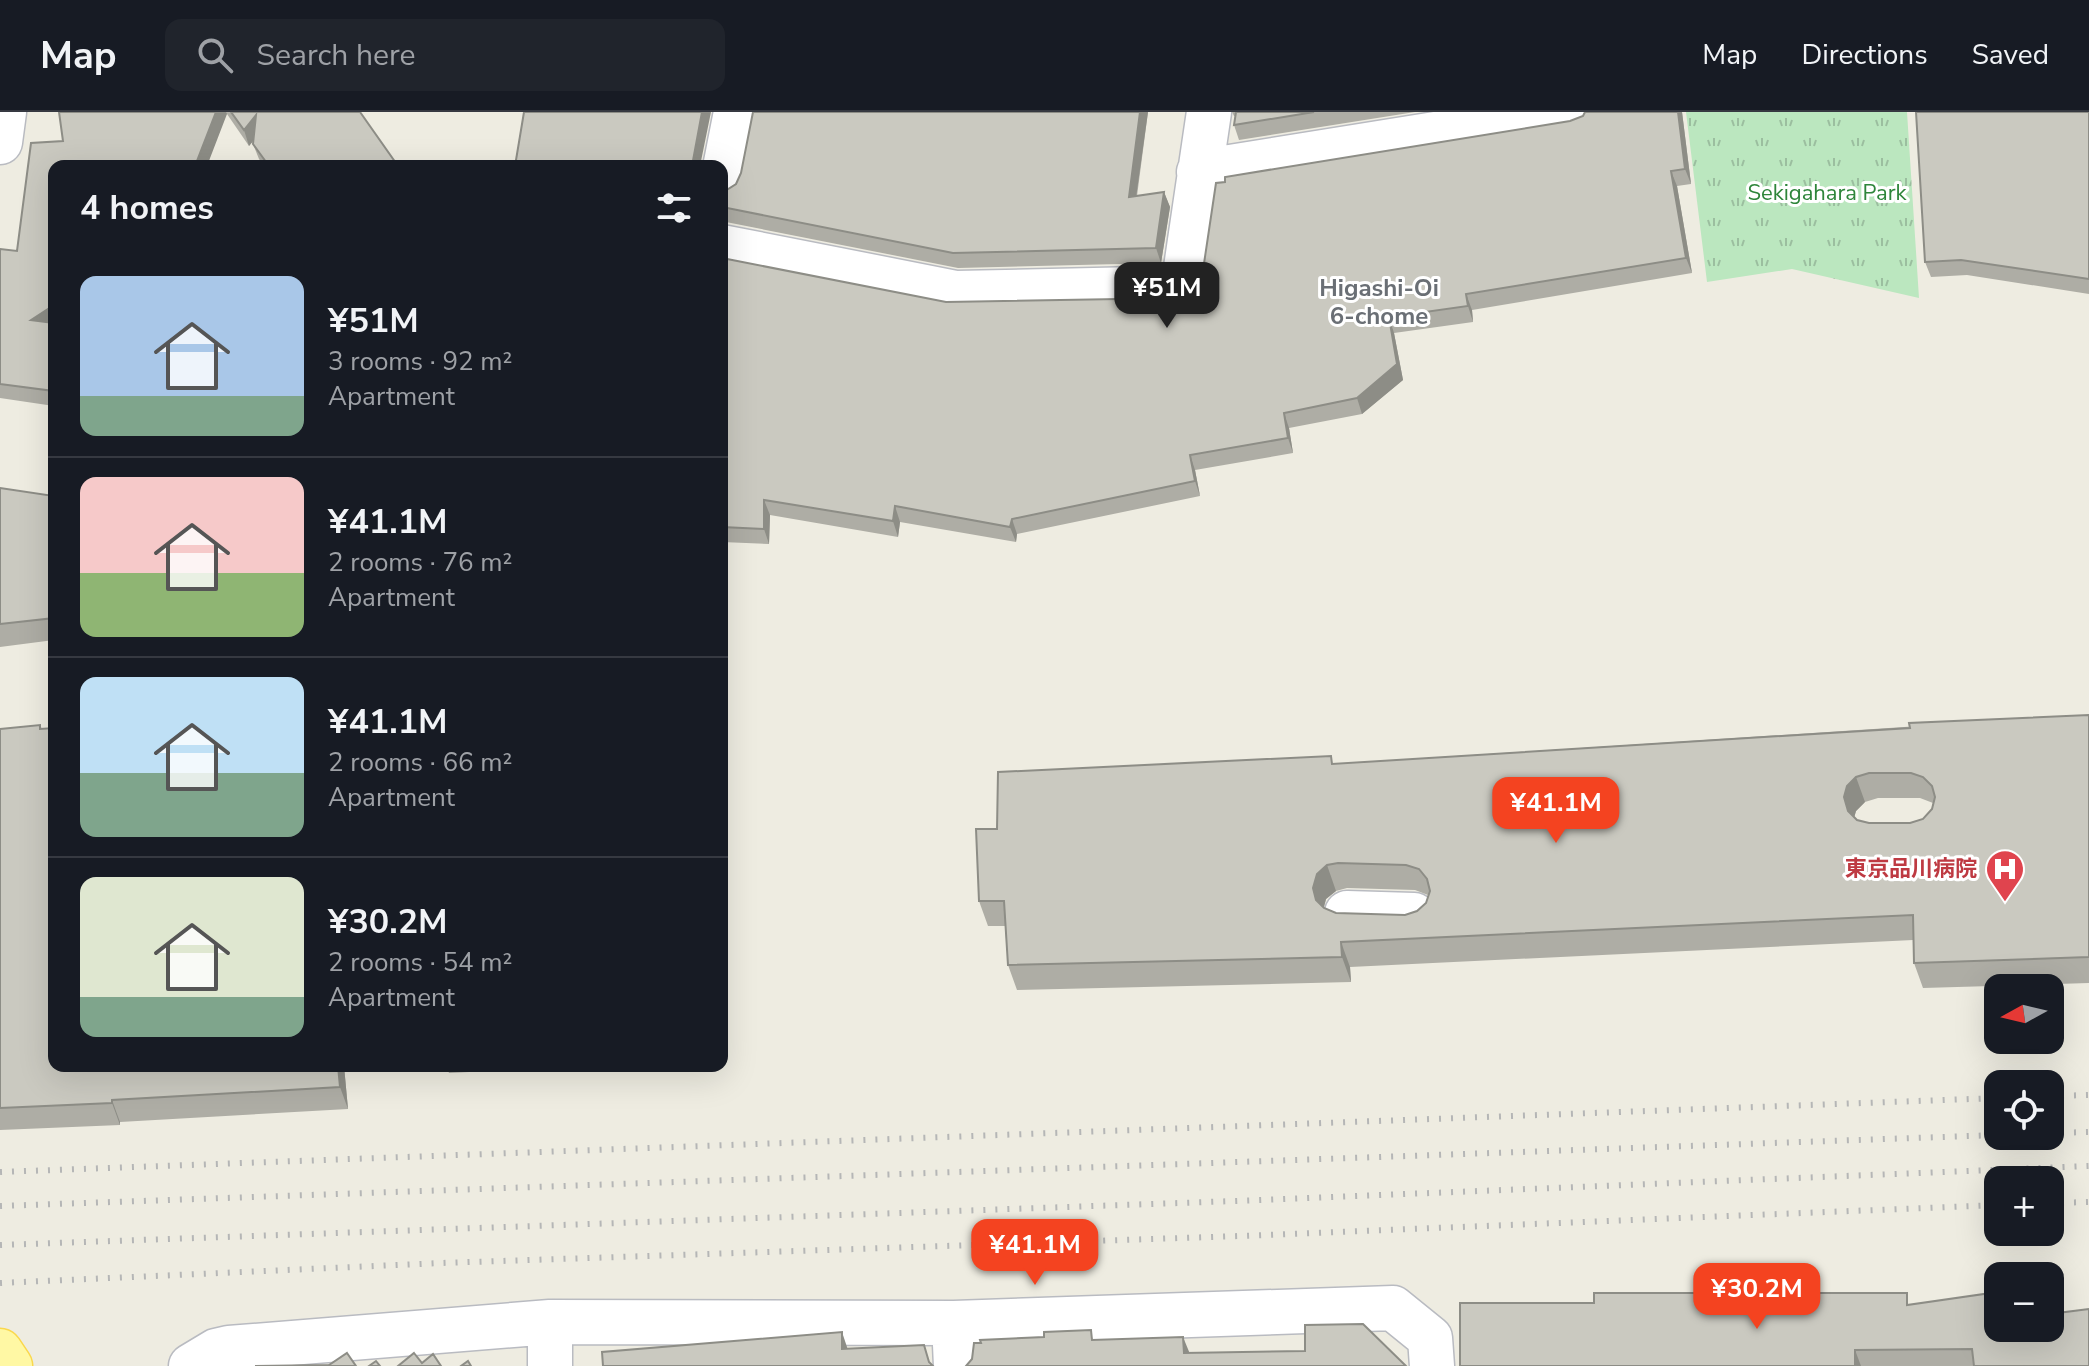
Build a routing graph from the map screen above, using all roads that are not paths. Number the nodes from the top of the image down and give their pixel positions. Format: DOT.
graph roads {
  1 [pos="4,112"];
  2 [pos="736,112"];
  3 [pos="1209,112"];
  4 [pos="1572,112"];
  5 [pos="0,142"];
  6 [pos="727,160"];
  7 [pos="1199,172"];
  8 [pos="728,248"];
  9 [pos="1347,913"];
  10 [pos="1414,915"];
  11 [pos="550,1322"];
  12 [pos="954,1323"];
  13 [pos="0,1351"];
  14 [pos="10,1366"];
  15 [pos="191,1366"];
  16 [pos="550,1366"];
  17 [pos="956,1366"];
  18 [pos="1432,1366"];
  1 -- 5 [label="street"];
  2 -- 6 [label="street"];
  3 -- 7 [label="street"];
  4 -- 7 [label="street"];
  7 -- 8 [label="street"];
  9 -- 10 [label="street"];
  11 -- 12 [label="street"];
  11 -- 15 [label="street"];
  11 -- 16 [label="street"];
  12 -- 17 [label="street"];
  12 -- 18 [label="street"];
  13 -- 14 [label="main road"];
}
